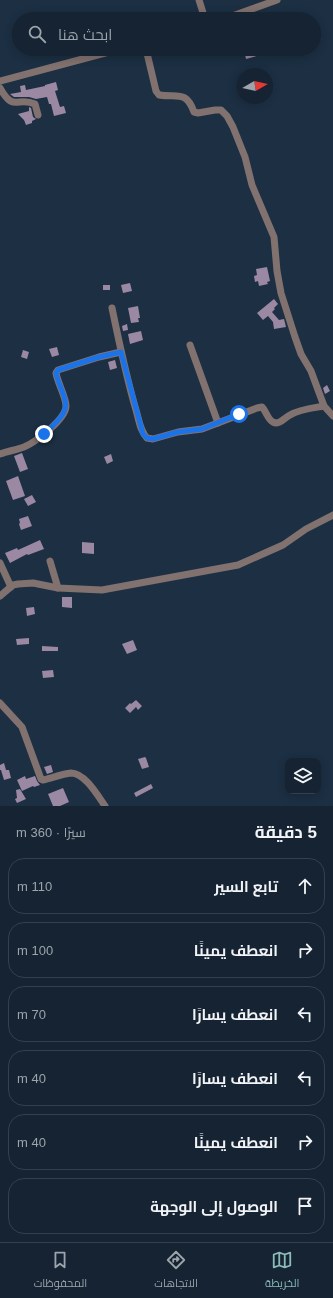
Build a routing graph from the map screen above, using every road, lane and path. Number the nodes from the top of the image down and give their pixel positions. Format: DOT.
graph roads {
  1 [pos="199,0"];
  2 [pos="278,0"];
  3 [pos="203,12"];
  4 [pos="244,12"];
  5 [pos="94,56"];
  6 [pos="148,56"];
  7 [pos="0,81"];
  8 [pos="0,88"];
  9 [pos="38,115"];
  10 [pos="112,308"];
  11 [pos="190,345"];
  12 [pos="121,352"];
  13 [pos="324,406"];
  14 [pos="333,416"];
  15 [pos="218,423"];
  16 [pos="0,454"];
  17 [pos="333,515"];
  18 [pos="50,562"];
  19 [pos="0,563"];
  20 [pos="11,587"];
  21 [pos="58,588"];
  22 [pos="0,596"];
  23 [pos="0,703"];
  24 [pos="105,806"];
  1 -- 3 [label="street"];
  2 -- 4 [label="street"];
  5 -- 7 [label="street"];
  6 -- 13 [label="street"];
  8 -- 9 [label="street"];
  10 -- 12 [label="street"];
  11 -- 15 [label="street"];
  12 -- 15 [label="street"];
  12 -- 16 [label="street"];
  13 -- 14 [label="street"];
  13 -- 15 [label="street"];
  17 -- 21 [label="street"];
  18 -- 21 [label="street"];
  19 -- 20 [label="street"];
  20 -- 21 [label="street"];
  20 -- 22 [label="street"];
  23 -- 24 [label="street"];
}
